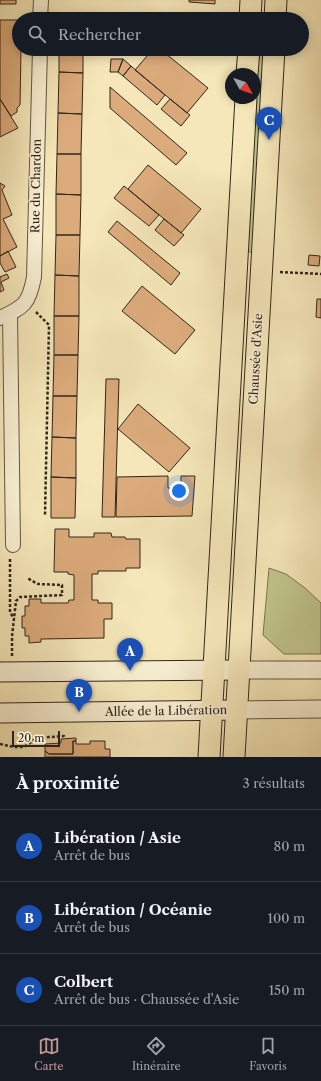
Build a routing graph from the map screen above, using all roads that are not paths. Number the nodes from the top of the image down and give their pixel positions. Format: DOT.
graph roads {
  1 [pos="41,0"];
  2 [pos="251,0"];
  3 [pos="276,0"];
  4 [pos="40,12"];
  5 [pos="250,12"];
  6 [pos="275,12"];
  7 [pos="40,56"];
  8 [pos="248,56"];
  9 [pos="274,56"];
  10 [pos="247,68"];
  11 [pos="246,104"];
  12 [pos="5,316"];
  13 [pos="13,545"];
  14 [pos="6,666"];
  15 [pos="214,670"];
  16 [pos="240,670"];
  17 [pos="321,670"];
  18 [pos="321,709"];
  19 [pos="212,710"];
  20 [pos="237,710"];
  21 [pos="0,713"];
  22 [pos="209,757"];
  23 [pos="234,757"];
  1 -- 4 [label="street"];
  2 -- 5 [label="main road"];
  3 -- 6 [label="main road"];
  7 -- 12 [label="street, Rue du Chardon"];
  8 -- 10 [label="main road"];
  9 -- 16 [label="main road, Chaussée d'Asie"];
  11 -- 15 [label="main road, Chaussée d'Asie"];
  12 -- 13 [label="street, Rue du Chardon"];
  14 -- 15 [label="main road"];
  15 -- 16 [label="main road"];
  15 -- 19 [label="main road, Chaussée d'Asie"];
  16 -- 17 [label="street"];
  16 -- 20 [label="main road, Chaussée d'Asie"];
  18 -- 20 [label="street"];
  19 -- 20 [label="main road, Allée de la Libération"];
  19 -- 21 [label="main road, Allée de la Libération"];
  19 -- 22 [label="main road, Chaussée d'Asie"];
  20 -- 23 [label="main road, Chaussée d'Asie"];
}
